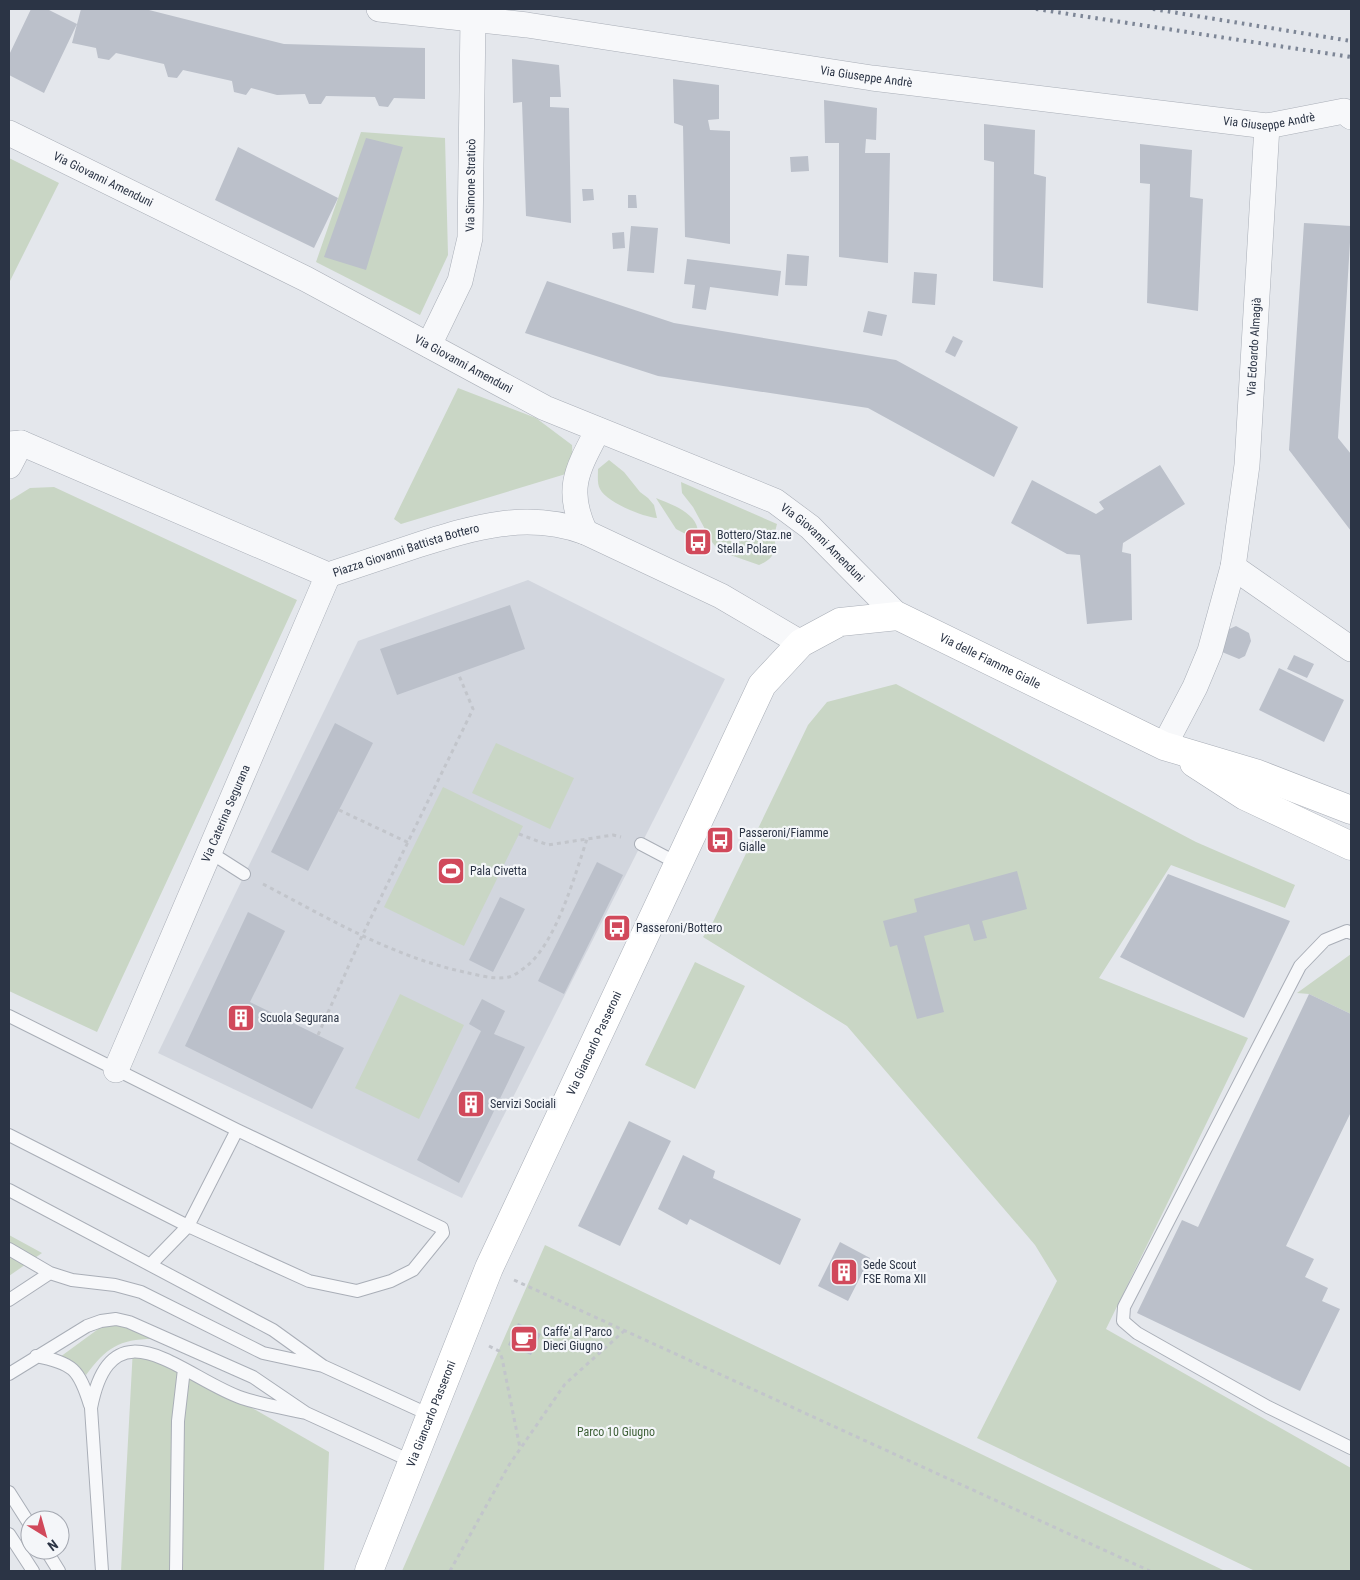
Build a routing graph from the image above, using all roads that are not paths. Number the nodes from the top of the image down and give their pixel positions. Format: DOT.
graph roads {
  1 [pos="379,9"];
  2 [pos="473,18"];
  3 [pos="1351,117"];
  4 [pos="1267,126"];
  5 [pos="9,133"];
  6 [pos="429,344"];
  7 [pos="598,430"];
  8 [pos="15,443"];
  9 [pos="9,466"];
  10 [pos="585,532"];
  11 [pos="1233,567"];
  12 [pos="328,575"];
  13 [pos="898,616"];
  14 [pos="801,643"];
  15 [pos="1351,649"];
  16 [pos="1170,748"];
  17 [pos="1351,810"];
  18 [pos="641,844"];
  19 [pos="1351,846"];
  20 [pos="208,852"];
  21 [pos="677,862"];
  22 [pos="244,874"];
  23 [pos="1351,932"];
  24 [pos="9,1016"];
  25 [pos="119,1061"];
  26 [pos="237,1130"];
  27 [pos="9,1135"];
  28 [pos="9,1190"];
  29 [pos="188,1226"];
  30 [pos="9,1248"];
  31 [pos="151,1264"];
  32 [pos="50,1274"];
  33 [pos="9,1300"];
  34 [pos="36,1356"];
  35 [pos="323,1366"];
  36 [pos="184,1369"];
  37 [pos="9,1374"];
  38 [pos="91,1408"];
  39 [pos="306,1413"];
  40 [pos="430,1415"];
  41 [pos="1351,1448"];
  42 [pos="411,1461"];
  43 [pos="9,1492"];
  44 [pos="20,1510"];
  45 [pos="9,1534"];
  46 [pos="52,1560"];
  47 [pos="33,1571"];
  48 [pos="59,1571"];
  49 [pos="102,1571"];
  50 [pos="176,1571"];
  51 [pos="369,1571"];
  1 -- 2 [label="street, Via Giuseppe Andrè"];
  2 -- 4 [label="street, Via Giuseppe Andrè"];
  2 -- 6 [label="street, Via Simone Straticò"];
  3 -- 4 [label="street, Via Giuseppe Andrè"];
  4 -- 11 [label="street, Via Edoardo Almagià"];
  5 -- 6 [label="street, Via Giovanni Amenduni"];
  6 -- 7 [label="street, Via Giovanni Amenduni"];
  7 -- 10 [label="street"];
  7 -- 13 [label="street, Via Giovanni Amenduni"];
  8 -- 9 [label="street"];
  8 -- 12 [label="street, Piazza Giovanni Battista Bottero"];
  10 -- 12 [label="street, Piazza Giovanni Battista Bottero"];
  10 -- 14 [label="street, Piazza Giovanni Battista Bottero"];
  11 -- 15 [label="street"];
  11 -- 16 [label="street, Via Edoardo Almagià"];
  12 -- 20 [label="street, Via Caterina Segurana"];
  13 -- 14 [label="street"];
  13 -- 16 [label="street, Via delle Fiamme Gialle"];
  14 -- 21 [label="street, Via Giancarlo Passeroni"];
  16 -- 17 [label="street, Via delle Fiamme Gialle"];
  16 -- 19 [label="street, Via delle Fiamme Gialle"];
  18 -- 21 [label="lane"];
  20 -- 22 [label="lane"];
  20 -- 25 [label="street, Via Caterina Segurana"];
  21 -- 40 [label="street, Via Giancarlo Passeroni"];
  23 -- 41 [label="lane"];
  24 -- 25 [label="lane"];
  25 -- 26 [label="lane"];
  26 -- 29 [label="lane"];
  26 -- 29 [label="lane"];
  27 -- 29 [label="lane"];
  28 -- 31 [label="lane"];
  29 -- 31 [label="lane"];
  30 -- 32 [label="lane"];
  31 -- 35 [label="lane"];
  32 -- 33 [label="lane"];
  32 -- 35 [label="lane"];
  34 -- 37 [label="lane"];
  34 -- 38 [label="lane"];
  34 -- 39 [label="lane"];
  35 -- 40 [label="lane"];
  36 -- 38 [label="lane"];
  36 -- 39 [label="lane"];
  36 -- 50 [label="lane"];
  38 -- 49 [label="lane"];
  39 -- 42 [label="lane"];
  40 -- 42 [label="street, Via Giancarlo Passeroni"];
  42 -- 51 [label="street, Via Giancarlo Passeroni"];
  43 -- 44 [label="lane"];
  45 -- 47 [label="lane"];
  46 -- 48 [label="lane"];
}
